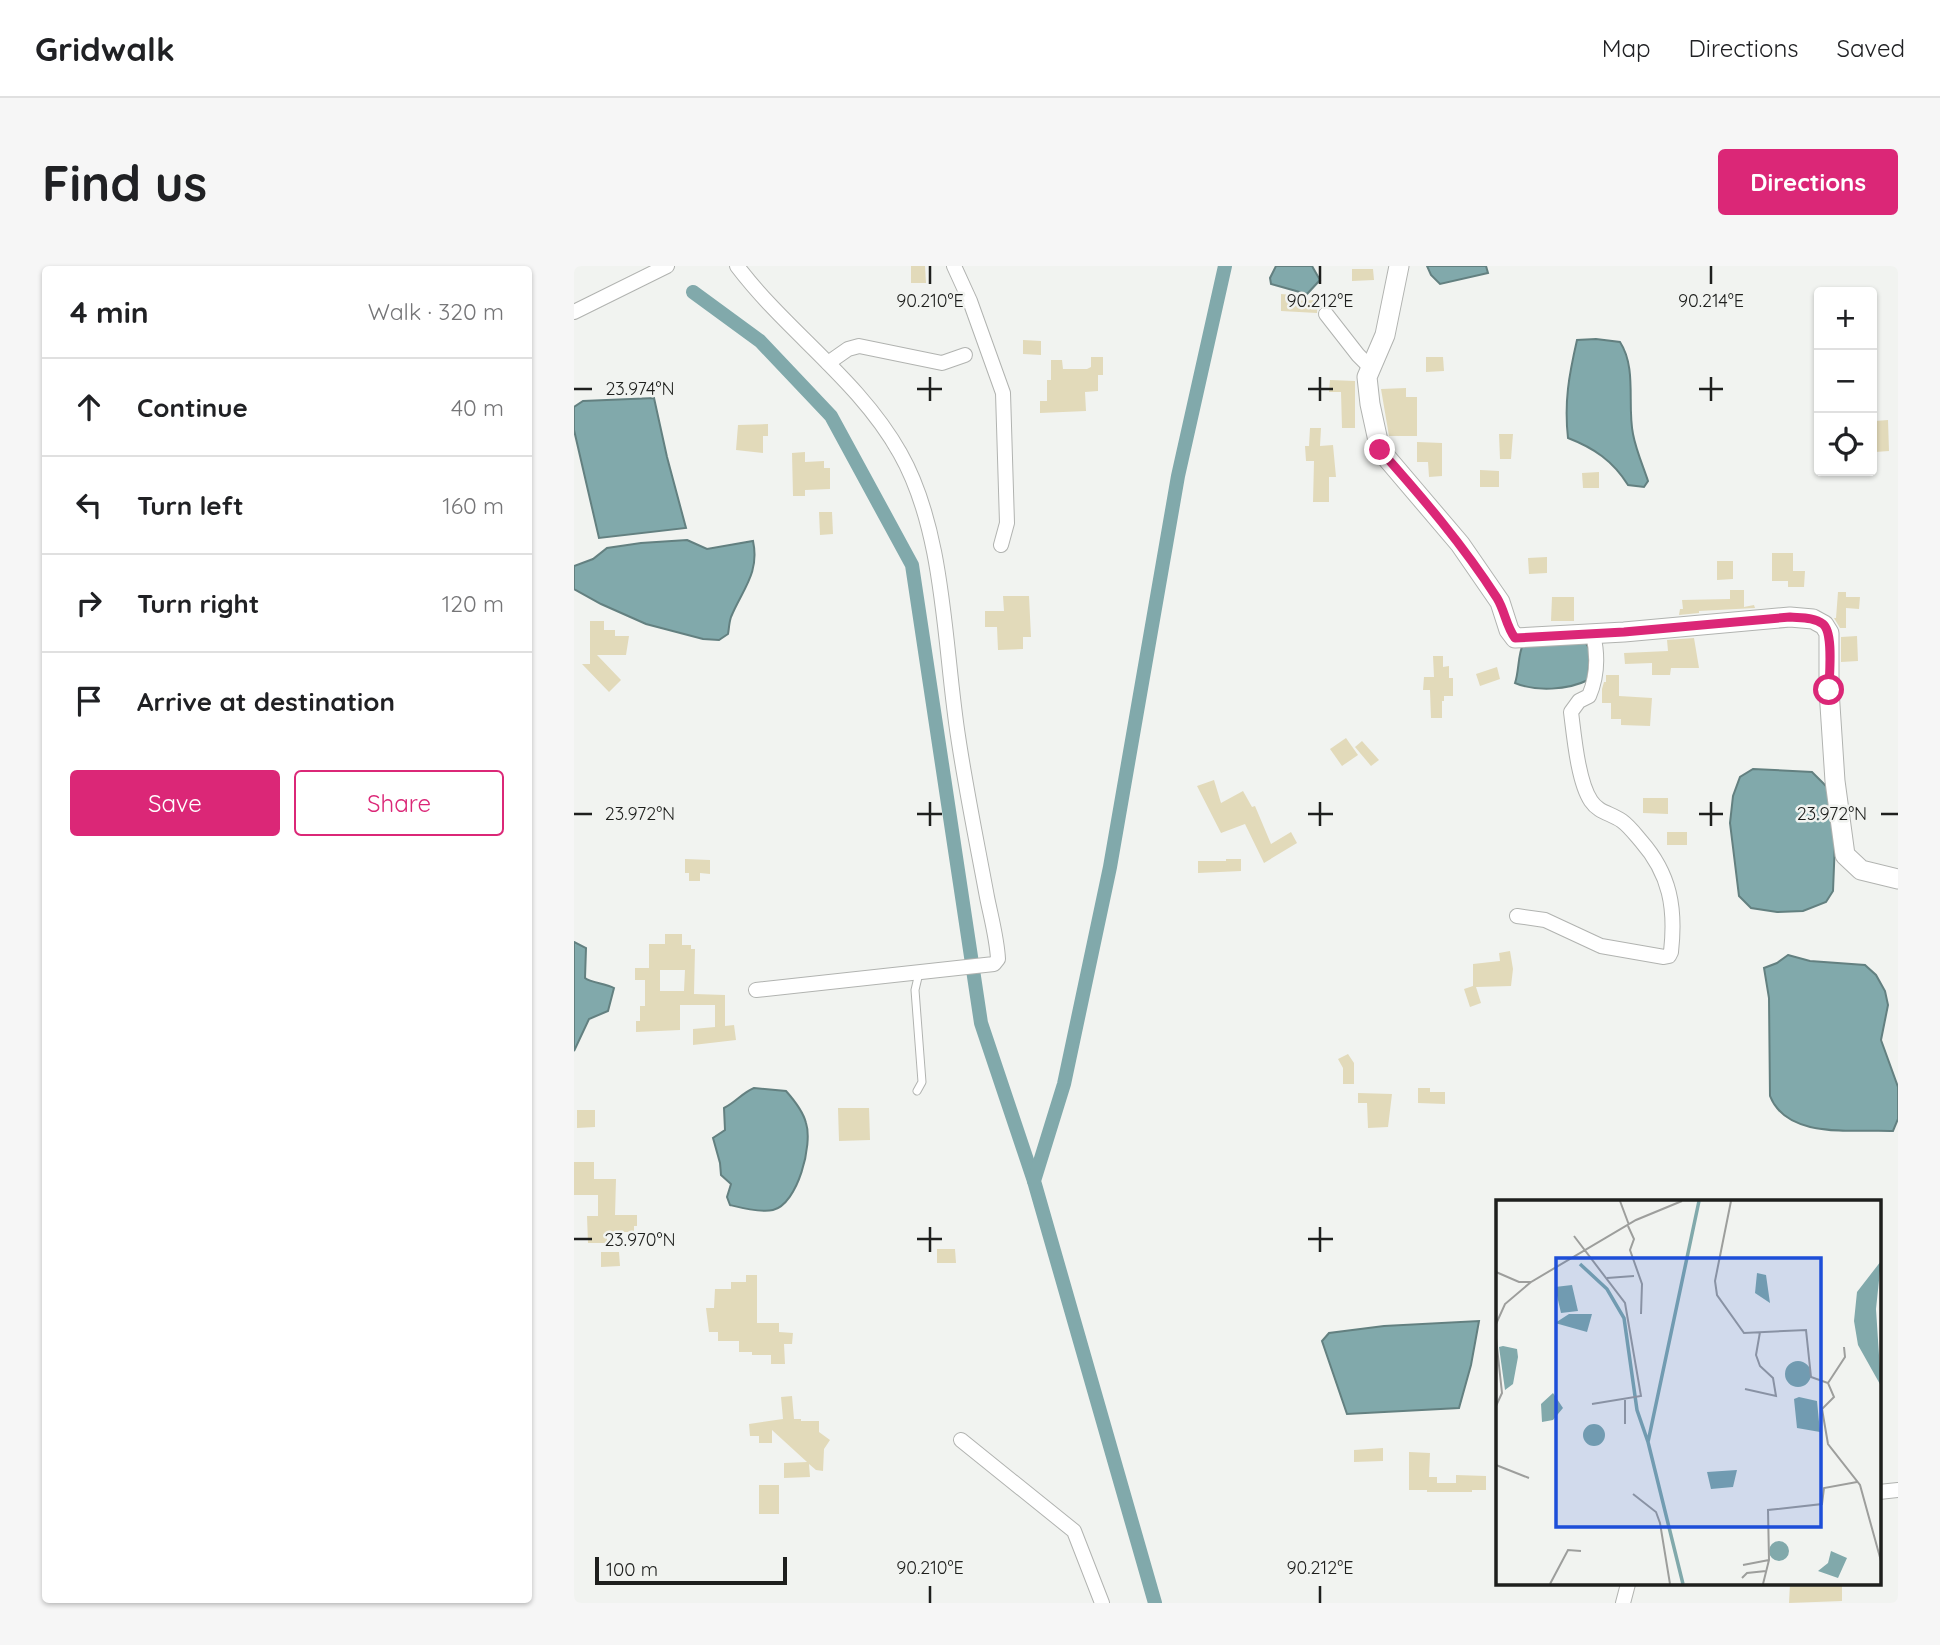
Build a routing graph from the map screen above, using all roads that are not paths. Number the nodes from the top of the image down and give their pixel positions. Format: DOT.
graph roads {
  1 [pos="667,266"];
  2 [pos="737,266"];
  3 [pos="954,266"];
  4 [pos="1399,266"];
  5 [pos="574,312"];
  6 [pos="1326,314"];
  7 [pos="965,355"];
  8 [pos="828,363"];
  9 [pos="1371,368"];
  10 [pos="1001,545"];
  11 [pos="1593,634"];
  12 [pos="1898,879"];
  13 [pos="1517,916"];
  14 [pos="919,973"];
  15 [pos="756,990"];
  16 [pos="918,1091"];
  17 [pos="961,1440"];
  18 [pos="1627,1586"];
  19 [pos="1102,1603"];
  20 [pos="1623,1603"];
  1 -- 5 [label="street"];
  2 -- 8 [label="street"];
  3 -- 10 [label="street"];
  4 -- 9 [label="street"];
  6 -- 9 [label="street"];
  7 -- 8 [label="street"];
  8 -- 14 [label="street"];
  9 -- 11 [label="street"];
  11 -- 12 [label="street"];
  11 -- 13 [label="street"];
  14 -- 15 [label="street"];
  14 -- 16 [label="lane"];
  17 -- 19 [label="street"];
  18 -- 20 [label="street"];
}
